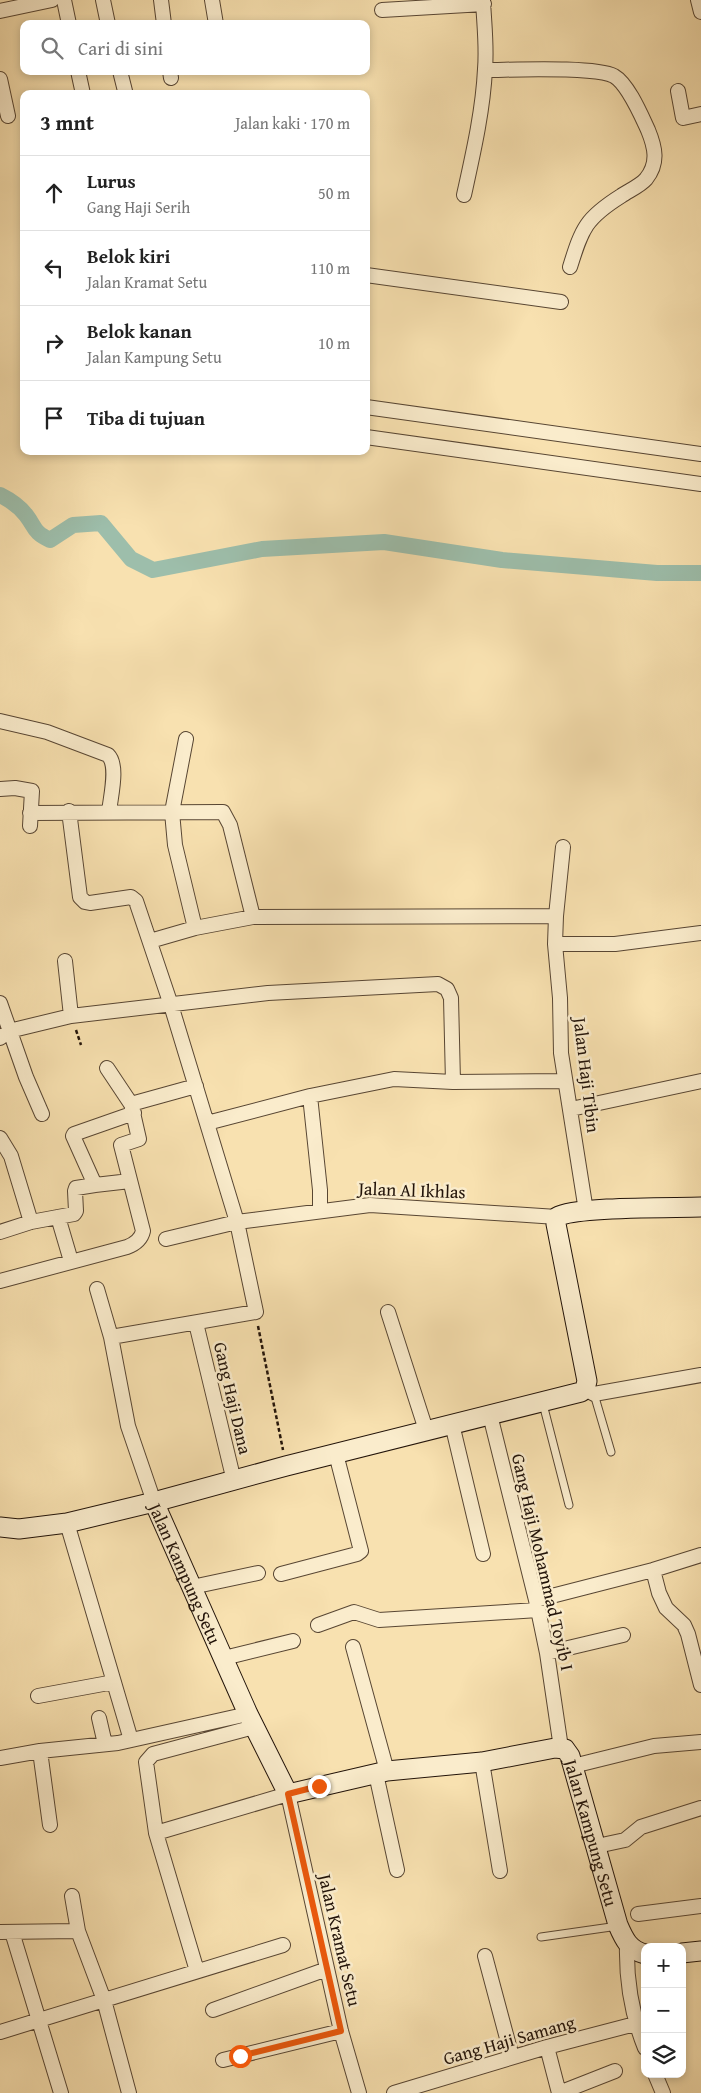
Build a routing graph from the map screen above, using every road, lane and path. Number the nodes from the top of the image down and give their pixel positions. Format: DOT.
graph roads {
  1 [pos="51,0"];
  2 [pos="64,0"];
  3 [pos="103,0"];
  4 [pos="161,0"];
  5 [pos="212,0"];
  6 [pos="698,0"];
  7 [pos="483,2"];
  8 [pos="382,10"];
  9 [pos="0,11"];
  10 [pos="701,12"];
  11 [pos="68,20"];
  12 [pos="107,20"];
  13 [pos="164,20"];
  14 [pos="215,20"];
  15 [pos="485,70"];
  16 [pos="79,75"];
  17 [pos="121,75"];
  18 [pos="0,79"];
  19 [pos="82,90"];
  20 [pos="125,90"];
  21 [pos="678,91"];
  22 [pos="701,114"];
  23 [pos="8,116"];
  24 [pos="464,195"];
  25 [pos="570,267"];
  26 [pos="370,276"];
  27 [pos="562,302"];
  28 [pos="370,408"];
  29 [pos="370,438"];
  30 [pos="701,454"];
  31 [pos="701,484"];
  32 [pos="0,721"];
  33 [pos="186,739"];
  34 [pos="0,788"];
  35 [pos="68,811"];
  36 [pos="109,812"];
  37 [pos="172,812"];
  38 [pos="563,847"];
  39 [pos="556,916"];
  40 [pos="253,917"];
  41 [pos="195,928"];
  42 [pos="701,934"];
  43 [pos="150,941"];
  44 [pos="555,944"];
  45 [pos="64,961"];
  46 [pos="0,1003"];
  47 [pos="171,1005"];
  48 [pos="71,1016"];
  49 [pos="5,1035"];
  50 [pos="107,1068"];
  51 [pos="565,1081"];
  52 [pos="701,1081"];
  53 [pos="453,1082"];
  54 [pos="196,1086"];
  55 [pos="310,1096"];
  56 [pos="133,1109"];
  57 [pos="571,1109"];
  58 [pos="42,1114"];
  59 [pos="207,1123"];
  60 [pos="0,1138"];
  61 [pos="130,1181"];
  62 [pos="95,1185"];
  63 [pos="701,1207"];
  64 [pos="320,1210"];
  65 [pos="586,1210"];
  66 [pos="58,1217"];
  67 [pos="557,1218"];
  68 [pos="31,1222"];
  69 [pos="237,1222"];
  70 [pos="0,1232"];
  71 [pos="166,1239"];
  72 [pos="71,1261"];
  73 [pos="1,1276"];
  74 [pos="97,1289"];
  75 [pos="256,1312"];
  76 [pos="388,1312"];
  77 [pos="196,1323"];
  78 [pos="111,1337"];
  79 [pos="701,1375"];
  80 [pos="589,1392"];
  81 [pos="542,1401"];
  82 [pos="490,1415"];
  83 [pos="452,1424"];
  84 [pos="426,1430"];
  85 [pos="612,1452"];
  86 [pos="284,1453"];
  87 [pos="336,1454"];
  88 [pos="234,1481"];
  89 [pos="154,1502"];
  90 [pos="569,1505"];
  91 [pos="67,1523"];
  92 [pos="0,1527"];
  93 [pos="483,1554"];
  94 [pos="701,1555"];
  95 [pos="654,1570"];
  96 [pos="258,1573"];
  97 [pos="281,1574"];
  98 [pos="192,1587"];
  99 [pos="537,1605"];
  100 [pos="318,1625"];
  101 [pos="623,1635"];
  102 [pos="293,1641"];
  103 [pos="353,1647"];
  104 [pos="547,1653"];
  105 [pos="224,1658"];
  106 [pos="114,1682"];
  107 [pos="701,1685"];
  108 [pos="38,1696"];
  109 [pos="99,1718"];
  110 [pos="251,1720"];
  111 [pos="131,1740"];
  112 [pos="701,1742"];
  113 [pos="105,1744"];
  114 [pos="561,1748"];
  115 [pos="40,1751"];
  116 [pos="0,1758"];
  117 [pos="482,1762"];
  118 [pos="573,1766"];
  119 [pos="382,1772"];
  120 [pos="288,1794"];
  121 [pos="701,1808"];
  122 [pos="50,1825"];
  123 [pos="156,1833"];
  124 [pos="597,1846"];
  125 [pos="397,1870"];
  126 [pos="500,1871"];
  127 [pos="72,1896"];
  128 [pos="701,1906"];
  129 [pos="638,1914"];
  130 [pos="618,1926"];
  131 [pos="78,1931"];
  132 [pos="6,1932"];
  133 [pos="541,1937"];
  134 [pos="627,1944"];
  135 [pos="283,1945"];
  136 [pos="701,1951"];
  137 [pos="641,1953"];
  138 [pos="686,1953"];
  139 [pos="485,1956"];
  140 [pos="327,1969"];
  141 [pos="197,1972"];
  142 [pos="104,2000"];
  143 [pos="213,2010"];
  144 [pos="39,2020"];
  145 [pos="635,2024"];
  146 [pos="341,2031"];
  147 [pos="0,2032"];
  148 [pos="641,2038"];
  149 [pos="547,2047"];
  150 [pos="512,2057"];
  151 [pos="223,2060"];
  152 [pos="615,2071"];
  153 [pos="657,2078"];
  154 [pos="61,2093"];
  155 [pos="129,2093"];
  156 [pos="359,2093"];
  157 [pos="394,2093"];
  158 [pos="559,2093"];
  159 [pos="663,2093"];
  1 -- 9 [label="street"];
  2 -- 11 [label="street"];
  3 -- 12 [label="street"];
  4 -- 13 [label="street"];
  5 -- 14 [label="street"];
  6 -- 10 [label="street"];
  7 -- 8 [label="street"];
  7 -- 15 [label="street"];
  15 -- 24 [label="street"];
  15 -- 25 [label="street"];
  16 -- 19 [label="street"];
  17 -- 20 [label="street"];
  18 -- 23 [label="street"];
  21 -- 22 [label="street"];
  26 -- 27 [label="street"];
  28 -- 30 [label="street"];
  29 -- 31 [label="street"];
  32 -- 36 [label="street"];
  33 -- 37 [label="street"];
  34 -- 35 [label="street"];
  35 -- 36 [label="street"];
  35 -- 43 [label="street"];
  36 -- 37 [label="street"];
  37 -- 40 [label="street"];
  37 -- 41 [label="street"];
  38 -- 39 [label="street, Jalan Haji Tibin"];
  39 -- 40 [label="street"];
  39 -- 44 [label="street, Jalan Haji Tibin"];
  40 -- 41 [label="street"];
  41 -- 43 [label="street"];
  42 -- 44 [label="street"];
  43 -- 47 [label="street"];
  44 -- 51 [label="street, Jalan Haji Tibin"];
  45 -- 48 [label="street"];
  46 -- 49 [label="street"];
  47 -- 48 [label="street"];
  47 -- 53 [label="street"];
  47 -- 54 [label="street"];
  48 -- 49 [label="street"];
  49 -- 58 [label="street"];
  50 -- 56 [label="street"];
  51 -- 53 [label="street"];
  51 -- 57 [label="street, Jalan Haji Tibin"];
  52 -- 57 [label="street"];
  53 -- 55 [label="street"];
  54 -- 56 [label="street"];
  54 -- 59 [label="street"];
  55 -- 59 [label="street"];
  55 -- 64 [label="street"];
  56 -- 61 [label="street"];
  56 -- 62 [label="street"];
  57 -- 65 [label="street, Jalan Haji Tibin"];
  59 -- 69 [label="street"];
  60 -- 68 [label="street"];
  61 -- 62 [label="street"];
  61 -- 72 [label="street"];
  62 -- 66 [label="street"];
  63 -- 65 [label="street"];
  64 -- 67 [label="street, Jalan Al Ikhlas"];
  64 -- 69 [label="street, Jalan Al Ikhlas"];
  65 -- 67 [label="street"];
  66 -- 68 [label="street"];
  66 -- 72 [label="street"];
  67 -- 80 [label="street"];
  68 -- 70 [label="street"];
  69 -- 71 [label="street, Jalan Al Ikhlas"];
  69 -- 75 [label="street"];
  72 -- 73 [label="street"];
  74 -- 78 [label="street"];
  75 -- 77 [label="street"];
  75 -- 86 [label="path"];
  76 -- 84 [label="street"];
  77 -- 78 [label="street"];
  77 -- 88 [label="street, Gang Haji Dana"];
  78 -- 89 [label="street"];
  79 -- 80 [label="street"];
  80 -- 81 [label="street, Jalan Kampung Setu"];
  80 -- 85 [label="lane"];
  81 -- 82 [label="street, Jalan Kampung Setu"];
  81 -- 90 [label="lane"];
  82 -- 83 [label="street, Jalan Kampung Setu"];
  82 -- 99 [label="street, Gang Haji Mohammad Toyib I"];
  83 -- 84 [label="street, Jalan Kampung Setu"];
  83 -- 93 [label="street"];
  84 -- 87 [label="street, Jalan Kampung Setu"];
  87 -- 88 [label="street, Jalan Kampung Setu"];
  87 -- 97 [label="street"];
  88 -- 89 [label="street, Jalan Kampung Setu"];
  89 -- 91 [label="street"];
  89 -- 98 [label="street, Jalan Kampung Setu"];
  91 -- 92 [label="street"];
  91 -- 106 [label="street"];
  94 -- 95 [label="street"];
  95 -- 99 [label="street"];
  95 -- 107 [label="street"];
  96 -- 98 [label="street"];
  98 -- 105 [label="street, Jalan Kampung Setu"];
  99 -- 100 [label="street"];
  99 -- 104 [label="street, Gang Haji Mohammad Toyib I"];
  101 -- 104 [label="street"];
  102 -- 105 [label="street"];
  103 -- 119 [label="street"];
  104 -- 114 [label="street, Gang Haji Mohammad Toyib I"];
  105 -- 110 [label="street, Jalan Kampung Setu"];
  106 -- 108 [label="street"];
  106 -- 111 [label="street"];
  109 -- 113 [label="street"];
  110 -- 111 [label="street"];
  110 -- 120 [label="street, Jalan Kampung Setu"];
  110 -- 123 [label="street"];
  111 -- 113 [label="street"];
  112 -- 118 [label="street"];
  113 -- 115 [label="street"];
  114 -- 117 [label="street, Jalan Kampung Setu"];
  114 -- 118 [label="street, Jalan Kampung Setu"];
  115 -- 116 [label="street"];
  115 -- 122 [label="street"];
  117 -- 119 [label="street, Jalan Kampung Setu"];
  117 -- 126 [label="street"];
  118 -- 124 [label="street, Jalan Kampung Setu"];
  119 -- 120 [label="street, Jalan Kampung Setu"];
  119 -- 125 [label="street"];
  120 -- 123 [label="street"];
  120 -- 140 [label="street, Jalan Kramat Setu"];
  121 -- 124 [label="street"];
  123 -- 141 [label="street"];
  124 -- 130 [label="street, Jalan Kampung Setu"];
  127 -- 131 [label="street"];
  128 -- 129 [label="street"];
  130 -- 133 [label="lane"];
  130 -- 134 [label="street, Jalan Kampung Setu"];
  131 -- 132 [label="street"];
  131 -- 142 [label="street"];
  132 -- 144 [label="street"];
  134 -- 137 [label="street"];
  134 -- 145 [label="street"];
  135 -- 141 [label="street"];
  136 -- 138 [label="street"];
  139 -- 150 [label="street"];
  140 -- 143 [label="street"];
  140 -- 146 [label="street, Jalan Kramat Setu"];
  141 -- 142 [label="street"];
  142 -- 144 [label="street"];
  142 -- 155 [label="street"];
  144 -- 147 [label="street"];
  144 -- 154 [label="street"];
  145 -- 148 [label="street"];
  145 -- 149 [label="street, Gang Haji Samang"];
  146 -- 151 [label="street"];
  146 -- 156 [label="street, Jalan Kramat Setu"];
  149 -- 150 [label="street, Gang Haji Samang"];
  149 -- 158 [label="street"];
  150 -- 157 [label="street, Gang Haji Samang"];
  152 -- 158 [label="street"];
  153 -- 159 [label="street"];
}
